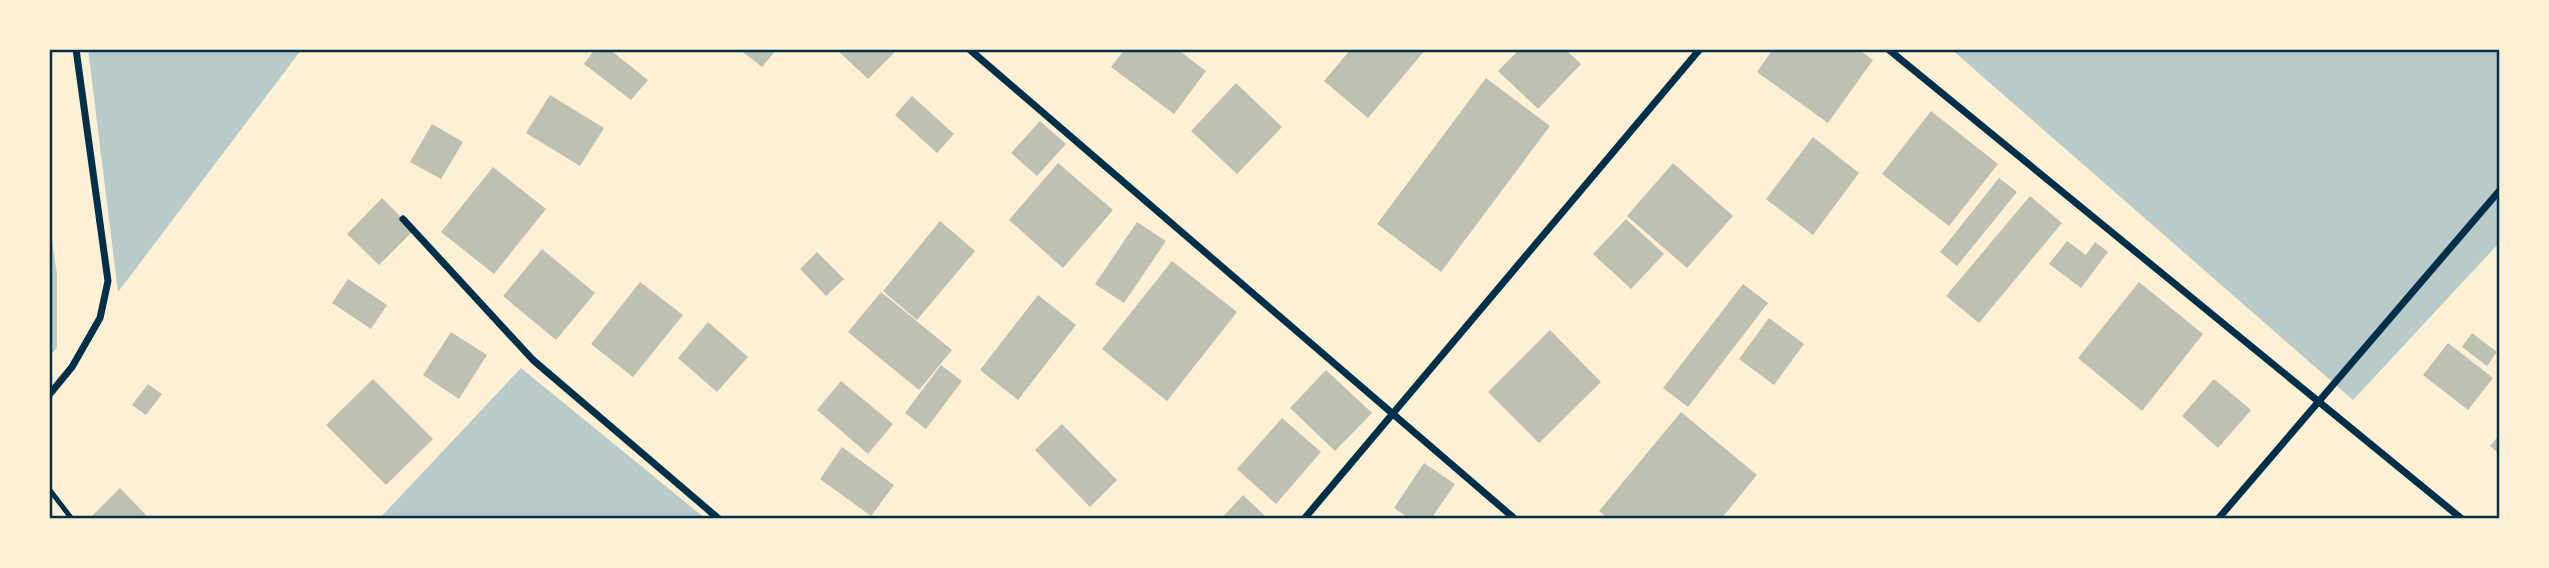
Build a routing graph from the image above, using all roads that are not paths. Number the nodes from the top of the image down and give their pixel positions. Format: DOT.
graph roads {
  1 [pos="76,49"];
  2 [pos="969,49"];
  3 [pos="1700,49"];
  4 [pos="1888,49"];
  5 [pos="2500,190"];
  6 [pos="403,219"];
  7 [pos="49,395"];
  8 [pos="2318,401"];
  9 [pos="1392,414"];
  10 [pos="49,489"];
  11 [pos="72,519"];
  12 [pos="719,519"];
  13 [pos="1304,519"];
  14 [pos="1515,519"];
  15 [pos="2218,519"];
  16 [pos="2462,519"];
  1 -- 7 [label="street"];
  2 -- 9 [label="street"];
  3 -- 9 [label="street"];
  4 -- 8 [label="street"];
  5 -- 8 [label="street"];
  6 -- 12 [label="street"];
  8 -- 15 [label="street"];
  8 -- 16 [label="street"];
  9 -- 13 [label="street"];
  9 -- 14 [label="street"];
  10 -- 11 [label="lane"];
}
